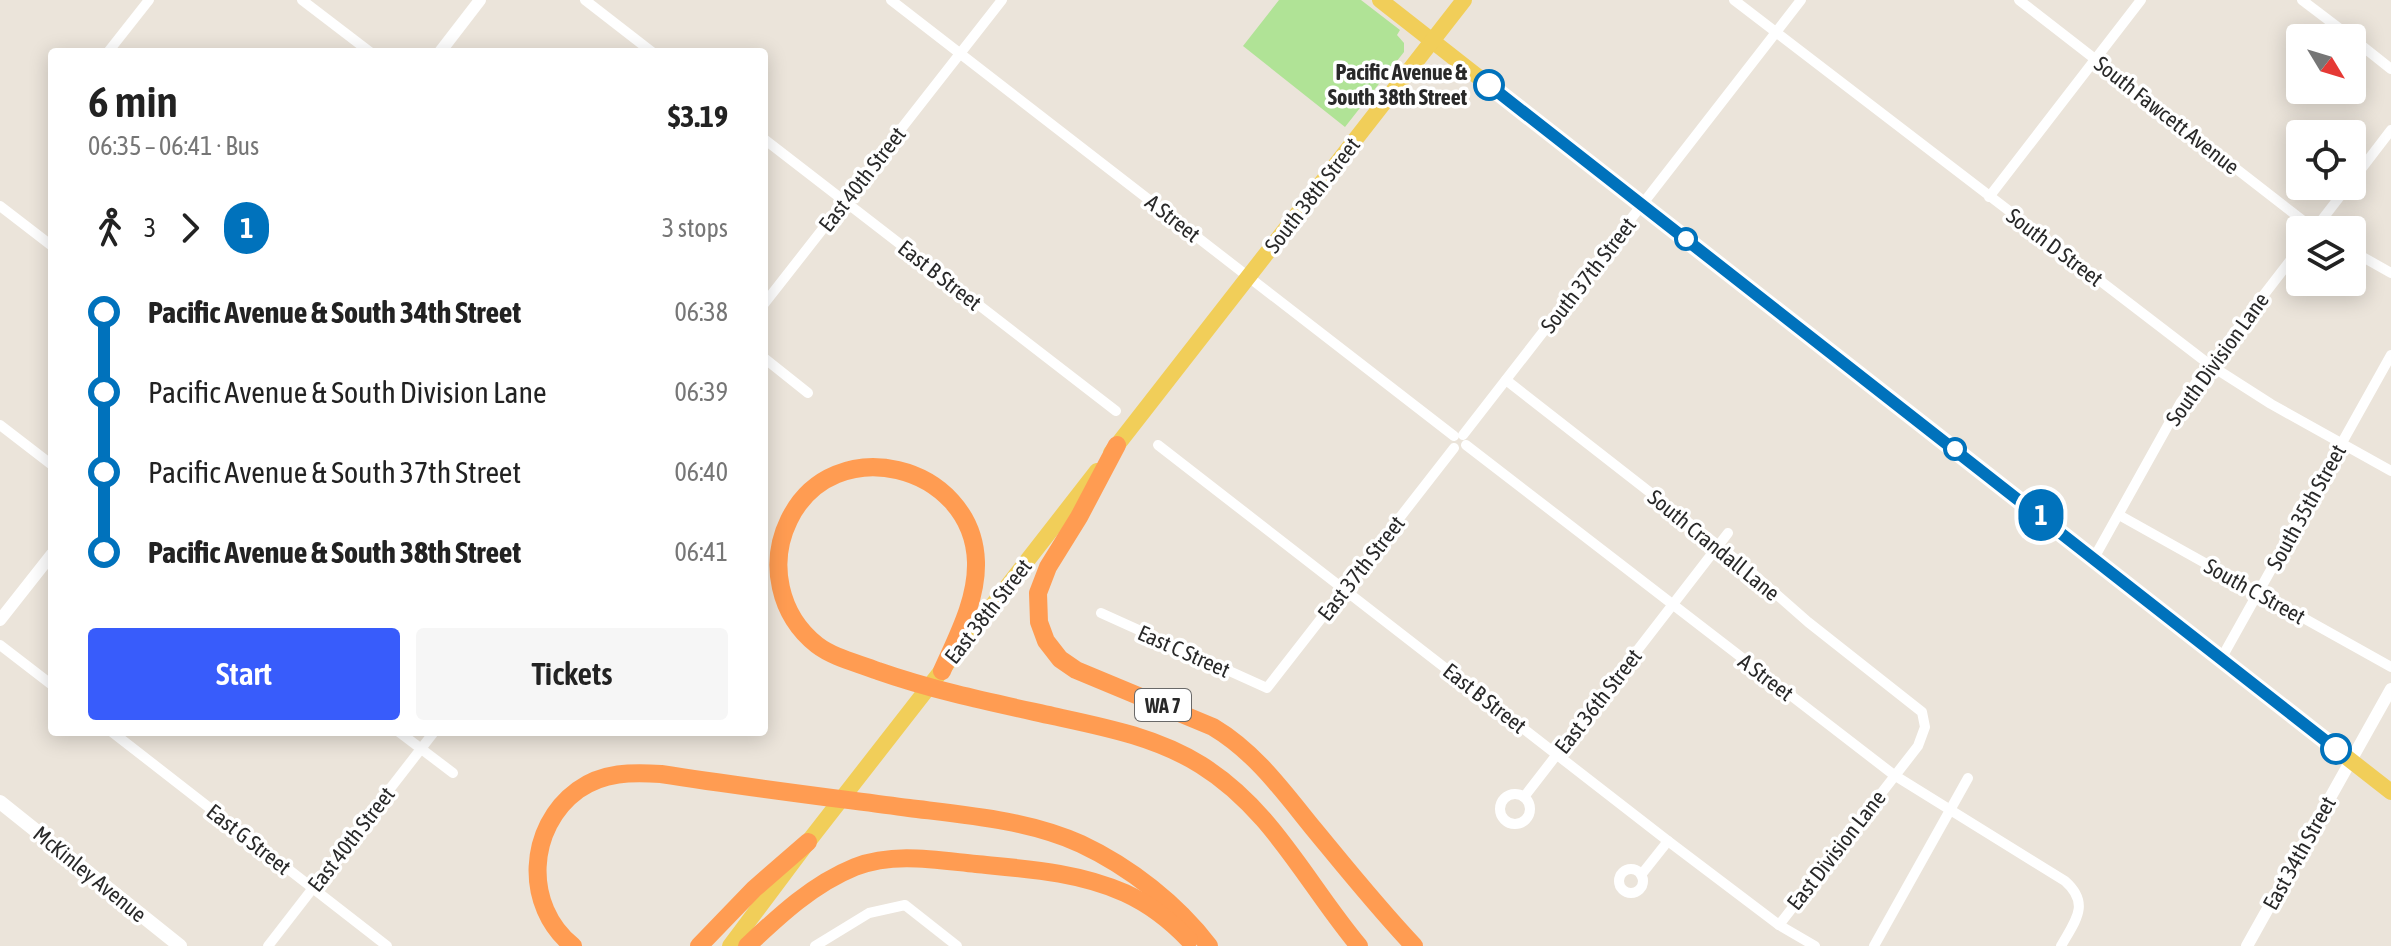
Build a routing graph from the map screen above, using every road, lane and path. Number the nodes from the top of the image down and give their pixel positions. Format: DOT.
graph roads {
  1 [pos="149,0"];
  2 [pos="302,0"];
  3 [pos="480,0"];
  4 [pos="585,0"];
  5 [pos="891,0"];
  6 [pos="1002,0"];
  7 [pos="1380,0"];
  8 [pos="1464,0"];
  9 [pos="1734,0"];
  10 [pos="1801,0"];
  11 [pos="2019,0"];
  12 [pos="2141,0"];
  13 [pos="2302,0"];
  14 [pos="2334,24"];
  15 [pos="1776,33"];
  16 [pos="1433,41"];
  17 [pos="111,48"];
  18 [pos="365,48"];
  19 [pos="443,48"];
  20 [pos="647,48"];
  21 [pos="2366,49"];
  22 [pos="960,54"];
  23 [pos="2096,59"];
  24 [pos="2391,69"];
  25 [pos="2391,130"];
  26 [pos="768,142"];
  27 [pos="2366,163"];
  28 [pos="1989,197"];
  29 [pos="2337,200"];
  30 [pos="844,201"];
  31 [pos="1642,204"];
  32 [pos="0,206"];
  33 [pos="2296,216"];
  34 [pos="2325,216"];
  35 [pos="48,243"];
  36 [pos="2366,259"];
  37 [pos="2286,266"];
  38 [pos="2391,273"];
  39 [pos="1248,276"];
  40 [pos="768,299"];
  41 [pos="2391,355"];
  42 [pos="768,361"];
  43 [pos="2210,365"];
  44 [pos="1506,380"];
  45 [pos="808,393"];
  46 [pos="1116,411"];
  47 [pos="0,425"];
  48 [pos="1459,441"];
  49 [pos="2342,444"];
  50 [pos="1117,445"];
  51 [pos="1158,445"];
  52 [pos="48,462"];
  53 [pos="2391,471"];
  54 [pos="2119,515"];
  55 [pos="1728,533"];
  56 [pos="1718,546"];
  57 [pos="2094,558"];
  58 [pos="48,559"];
  59 [pos="1344,589"];
  60 [pos="2258,592"];
  61 [pos="1672,605"];
  62 [pos="1101,613"];
  63 [pos="0,620"];
  64 [pos="0,645"];
  65 [pos="2221,659"];
  66 [pos="2391,667"];
  67 [pos="942,671"];
  68 [pos="48,682"];
  69 [pos="1267,688"];
  70 [pos="2391,689"];
  71 [pos="117,736"];
  72 [pos="404,736"];
  73 [pos="431,736"];
  74 [pos="421,749"];
  75 [pos="1557,755"];
  76 [pos="2352,761"];
  77 [pos="453,773"];
  78 [pos="1894,775"];
  79 [pos="1968,778"];
  80 [pos="2391,792"];
  81 [pos="1524,797"];
  82 [pos="0,802"];
  83 [pos="1951,810"];
  84 [pos="1668,841"];
  85 [pos="808,842"];
  86 [pos="1641,875"];
  87 [pos="312,888"];
  88 [pos="1779,925"];
  89 [pos="180,946"];
  90 [pos="268,946"];
  91 [pos="387,946"];
  92 [pos="573,946"];
  93 [pos="699,946"];
  94 [pos="730,946"];
  95 [pos="747,946"];
  96 [pos="815,946"];
  97 [pos="957,946"];
  98 [pos="1194,946"];
  99 [pos="1209,946"];
  100 [pos="1359,946"];
  101 [pos="1414,946"];
  102 [pos="1815,946"];
  103 [pos="1874,946"];
  104 [pos="2061,946"];
  105 [pos="2247,946"];
  1 -- 17 [label="street"];
  2 -- 18 [label="street"];
  3 -- 19 [label="street"];
  4 -- 20 [label="street"];
  5 -- 22 [label="street, A Street"];
  6 -- 22 [label="street, East 40th Street"];
  7 -- 16 [label="main road"];
  8 -- 16 [label="main road, South 38th Street / WA 7"];
  9 -- 15 [label="street, South D Street"];
  10 -- 15 [label="street, South 37th Street"];
  11 -- 23 [label="street, South Fawcett Avenue"];
  12 -- 23 [label="street"];
  13 -- 14 [label="street"];
  15 -- 28 [label="street, South D Street"];
  15 -- 31 [label="street, South 37th Street"];
  16 -- 31 [label="main road"];
  16 -- 39 [label="main road, South 38th Street / WA 7"];
  21 -- 24 [label="street"];
  22 -- 30 [label="street, East 40th Street"];
  22 -- 39 [label="street, A Street"];
  23 -- 28 [label="street"];
  23 -- 33 [label="street, South Fawcett Avenue"];
  25 -- 27 [label="street"];
  26 -- 30 [label="street, East B Street"];
  28 -- 43 [label="street, South D Street"];
  29 -- 34 [label="street"];
  30 -- 40 [label="street, East 40th Street"];
  30 -- 46 [label="street, East B Street"];
  31 -- 44 [label="street, South 37th Street"];
  31 -- 57 [label="main road"];
  32 -- 35 [label="street"];
  36 -- 38 [label="street"];
  37 -- 43 [label="street, South Division Lane"];
  39 -- 48 [label="street, A Street"];
  39 -- 50 [label="main road, East 38th Street / WA 7"];
  41 -- 49 [label="street, South 35th Street"];
  42 -- 45 [label="street"];
  43 -- 49 [label="street, South D Street"];
  43 -- 54 [label="street, South Division Lane"];
  44 -- 48 [label="street, South 37th Street"];
  44 -- 56 [label="street, South Crandall Lane"];
  47 -- 52 [label="street"];
  48 -- 59 [label="street, East 37th Street"];
  48 -- 61 [label="street, A Street"];
  49 -- 53 [label="street, South D Street"];
  49 -- 60 [label="street, South 35th Street"];
  50 -- 67 [label="main road, East 38th Street / WA 7"];
  50 -- 101 [label="highway, WA 7"];
  51 -- 59 [label="street, East B Street"];
  54 -- 57 [label="street, South Division Lane"];
  54 -- 60 [label="street, South C Street"];
  55 -- 56 [label="street, East 36th Street"];
  56 -- 61 [label="street, East 36th Street"];
  56 -- 78 [label="street, South Crandall Lane"];
  57 -- 65 [label="main road"];
  58 -- 63 [label="street"];
  59 -- 69 [label="street, East 37th Street"];
  59 -- 75 [label="street, East B Street"];
  60 -- 65 [label="street, South 35th Street"];
  60 -- 66 [label="street, South C Street"];
  61 -- 75 [label="street, East 36th Street"];
  61 -- 78 [label="street, A Street"];
  62 -- 69 [label="street, East C Street"];
  64 -- 68 [label="street"];
  65 -- 76 [label="main road"];
  67 -- 85 [label="main road, East 38th Street / WA 7"];
  67 -- 100 [label="highway"];
  70 -- 76 [label="street, East 34th Street"];
  71 -- 87 [label="street, East G Street"];
  72 -- 74 [label="street"];
  73 -- 74 [label="street, East 40th Street"];
  74 -- 77 [label="street"];
  74 -- 87 [label="street, East 40th Street"];
  75 -- 81 [label="street, East 36th Street"];
  75 -- 84 [label="street, East B Street"];
  76 -- 80 [label="main road"];
  76 -- 105 [label="street, East 34th Street"];
  78 -- 83 [label="street, A Street"];
  78 -- 88 [label="street, East Division Lane"];
  79 -- 83 [label="street"];
  82 -- 89 [label="main road, McKinley Avenue"];
  83 -- 103 [label="street"];
  83 -- 104 [label="street, A Street"];
  84 -- 86 [label="street"];
  84 -- 88 [label="street, East B Street"];
  85 -- 93 [label="highway"];
  85 -- 94 [label="main road, East 38th Street / WA 7"];
  87 -- 90 [label="street, East 40th Street"];
  87 -- 91 [label="street, East G Street"];
  88 -- 102 [label="street, East B Street"];
  92 -- 99 [label="highway"];
  95 -- 98 [label="highway"];
  96 -- 97 [label="street"];
}
